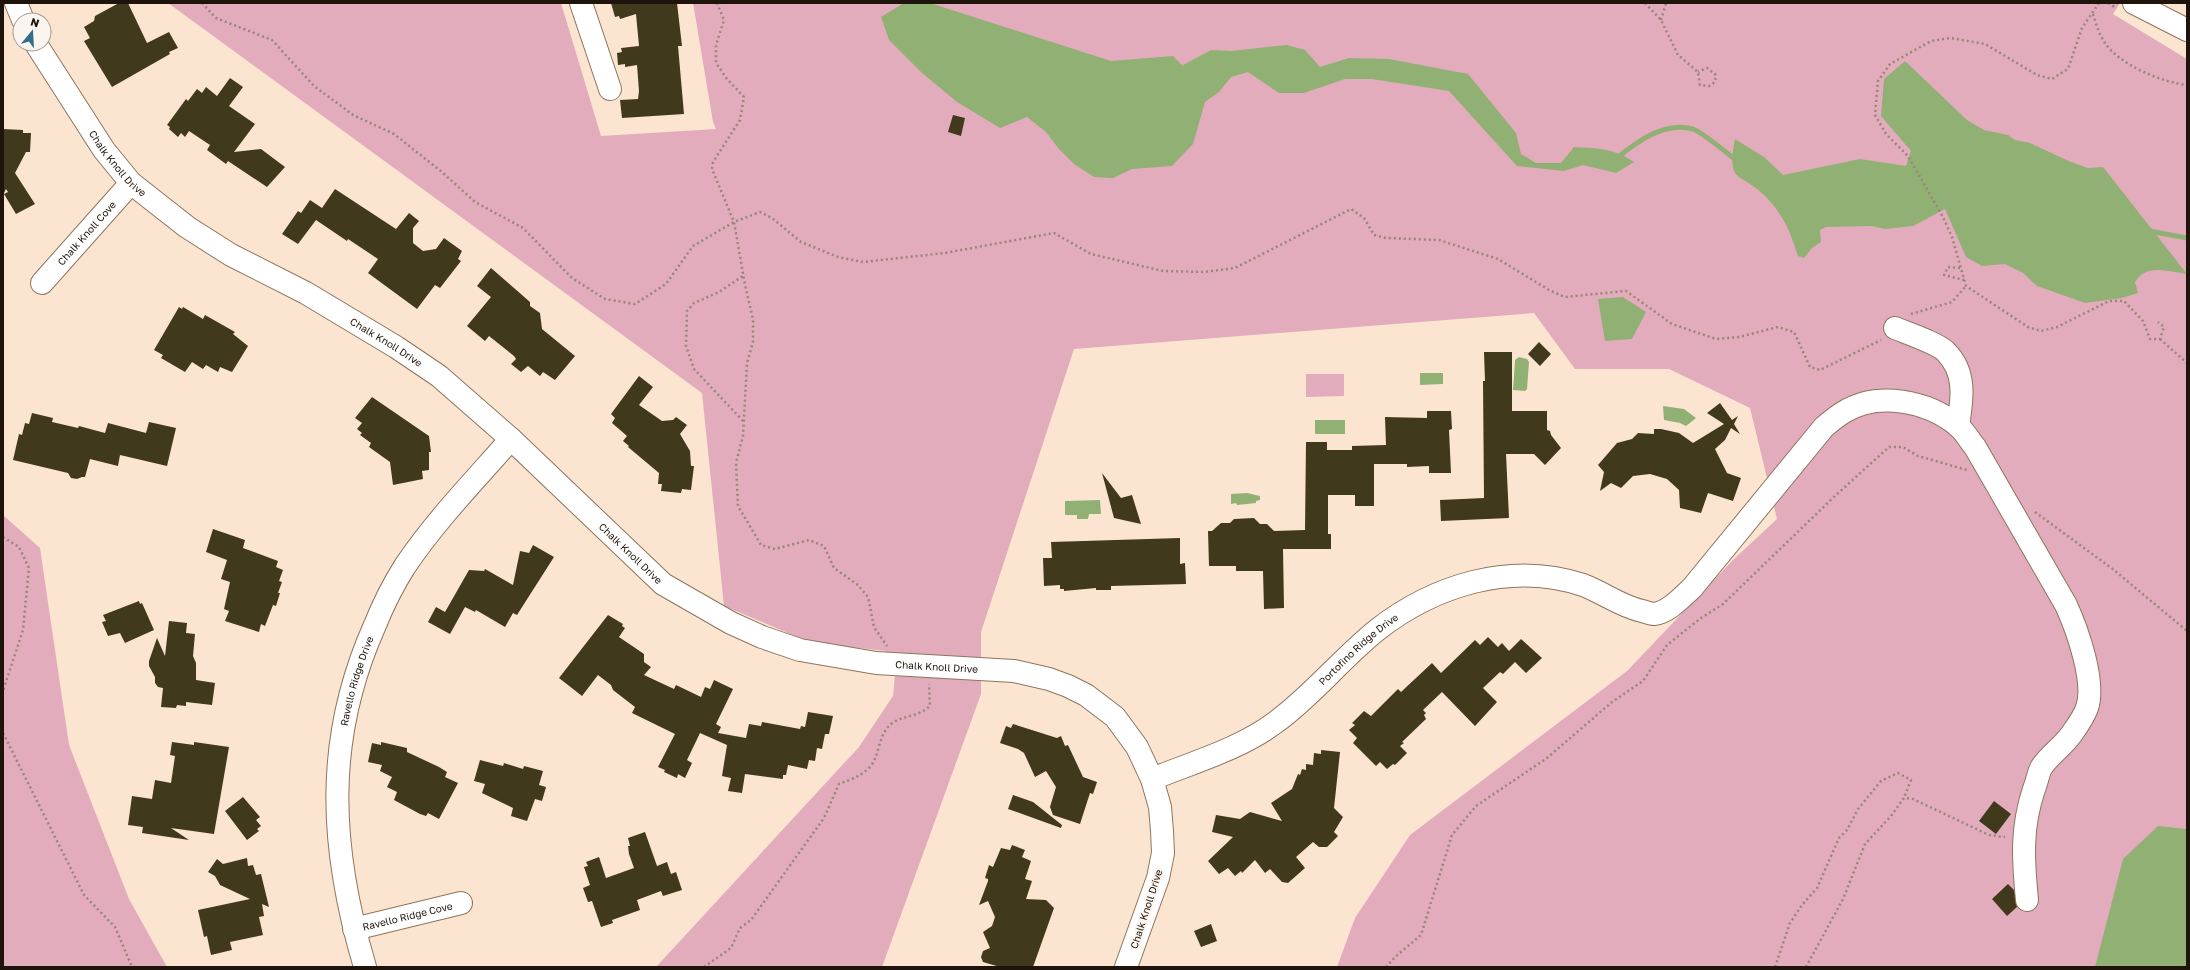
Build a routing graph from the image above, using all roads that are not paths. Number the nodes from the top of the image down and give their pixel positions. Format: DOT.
graph roads {
  1 [pos="581,3"];
  2 [pos="2134,3"];
  3 [pos="2187,30"];
  4 [pos="41,52"];
  5 [pos="610,89"];
  6 [pos="131,183"];
  7 [pos="42,283"];
  8 [pos="1895,328"];
  9 [pos="1958,426"];
  10 [pos="511,438"];
  11 [pos="1152,779"];
  12 [pos="2027,900"];
  13 [pos="461,903"];
  14 [pos="354,929"];
  15 [pos="365,967"];
  16 [pos="1126,967"];
  1 -- 5 [label="street"];
  2 -- 3 [label="street"];
  4 -- 6 [label="street, Chalk Knoll Drive"];
  6 -- 7 [label="street, Chalk Knoll Cove"];
  6 -- 10 [label="street, Chalk Knoll Drive"];
  8 -- 9 [label="street"];
  9 -- 11 [label="street, Portofino Ridge Drive"];
  9 -- 12 [label="street, Portofino Ridge Drive"];
  10 -- 11 [label="street, Chalk Knoll Drive"];
  10 -- 14 [label="street, Ravello Ridge Drive"];
  11 -- 16 [label="street, Chalk Knoll Drive"];
  13 -- 14 [label="street, Ravello Ridge Cove"];
  14 -- 15 [label="street, Ravello Ridge Drive"];
}
